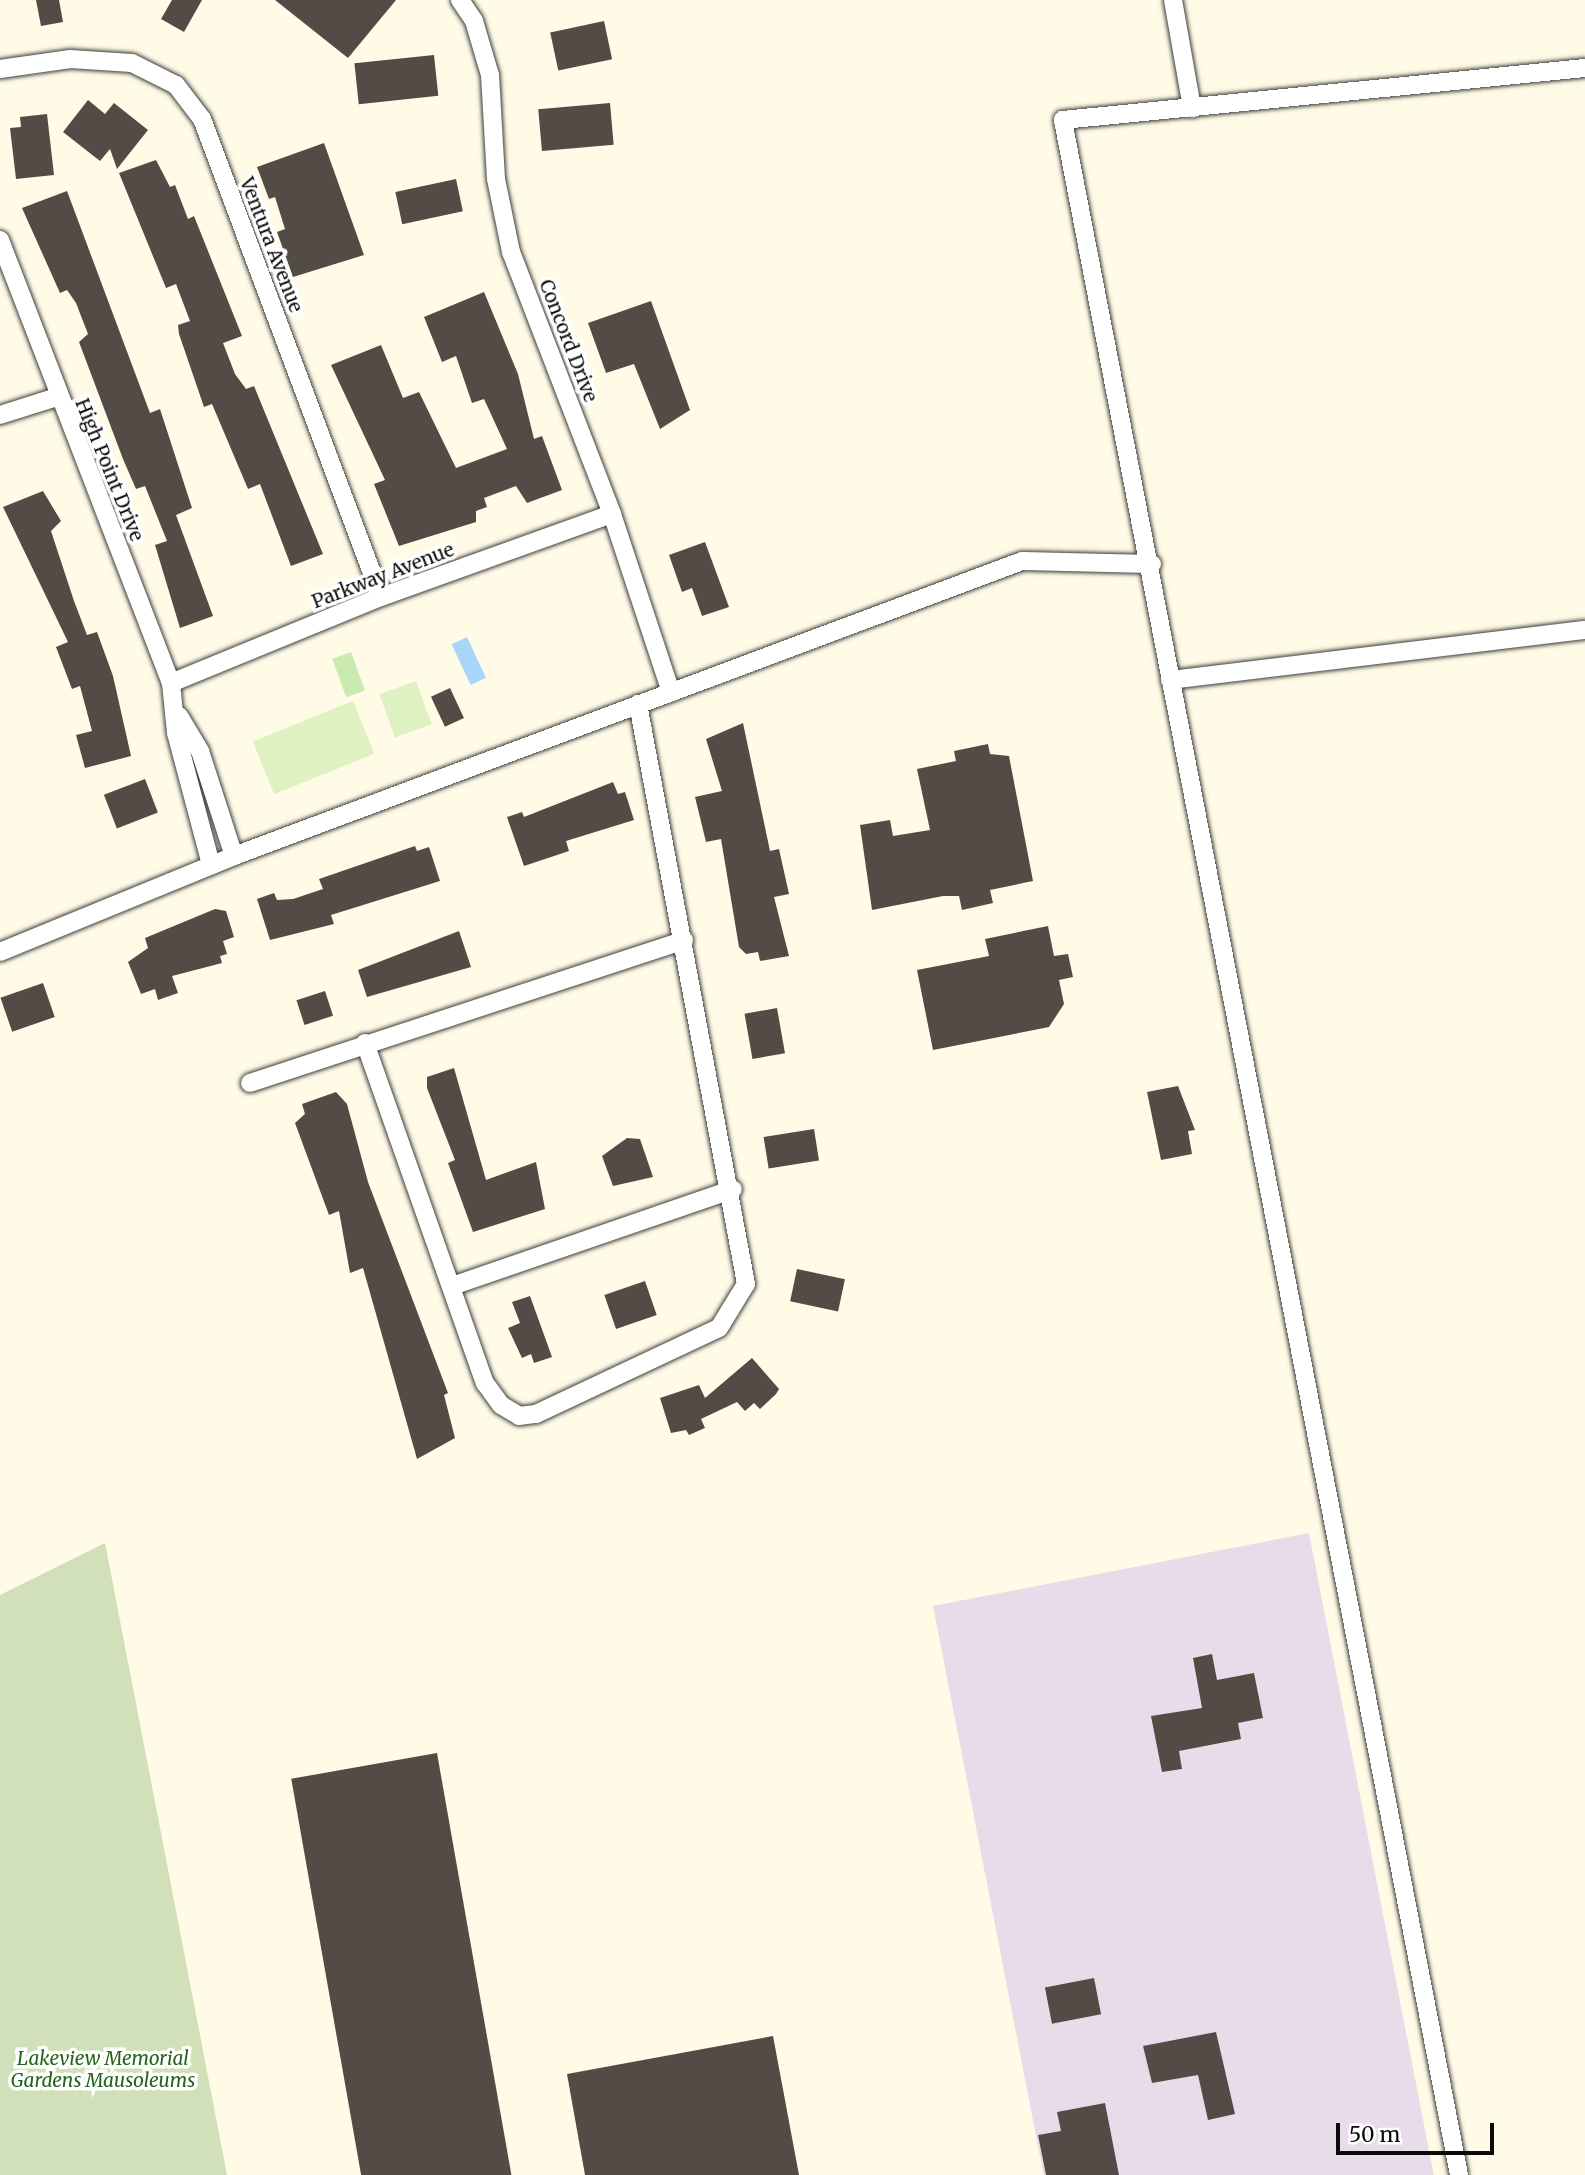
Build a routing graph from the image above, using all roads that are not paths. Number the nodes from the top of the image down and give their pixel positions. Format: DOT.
graph roads {
  1 [pos="460,0"];
  2 [pos="1173,0"];
  3 [pos="1585,68"];
  4 [pos="0,69"];
  5 [pos="1192,108"];
  6 [pos="0,240"];
  7 [pos="57,397"];
  8 [pos="0,415"];
  9 [pos="612,514"];
  10 [pos="1152,564"];
  11 [pos="381,597"];
  12 [pos="1585,630"];
  13 [pos="1170,680"];
  14 [pos="171,683"];
  15 [pos="671,692"];
  16 [pos="638,704"];
  17 [pos="179,716"];
  18 [pos="234,856"];
  19 [pos="211,865"];
  20 [pos="684,940"];
  21 [pos="0,952"];
  22 [pos="365,1043"];
  23 [pos="250,1083"];
  24 [pos="733,1189"];
  25 [pos="452,1286"];
  26 [pos="1459,2175"];
  1 -- 9 [label="street, Concord Drive"];
  2 -- 5 [label="street"];
  3 -- 5 [label="street"];
  4 -- 11 [label="street, Ventura Avenue"];
  5 -- 10 [label="street"];
  6 -- 7 [label="street, High Point Drive"];
  7 -- 8 [label="street"];
  7 -- 14 [label="street, High Point Drive"];
  9 -- 11 [label="street, Parkway Avenue"];
  9 -- 15 [label="street, Concord Drive"];
  10 -- 13 [label="street"];
  10 -- 15 [label="street"];
  11 -- 14 [label="street, Parkway Avenue"];
  12 -- 13 [label="street"];
  13 -- 26 [label="street"];
  14 -- 17 [label="street, High Point Drive"];
  15 -- 16 [label="street"];
  16 -- 18 [label="street"];
  16 -- 20 [label="street"];
  17 -- 18 [label="street, High Point Drive"];
  17 -- 19 [label="street, High Point Drive"];
  18 -- 19 [label="street"];
  19 -- 21 [label="street"];
  20 -- 22 [label="street"];
  20 -- 24 [label="street"];
  22 -- 23 [label="street"];
  22 -- 25 [label="street"];
  24 -- 25 [label="street"];
  24 -- 25 [label="street"];
}
